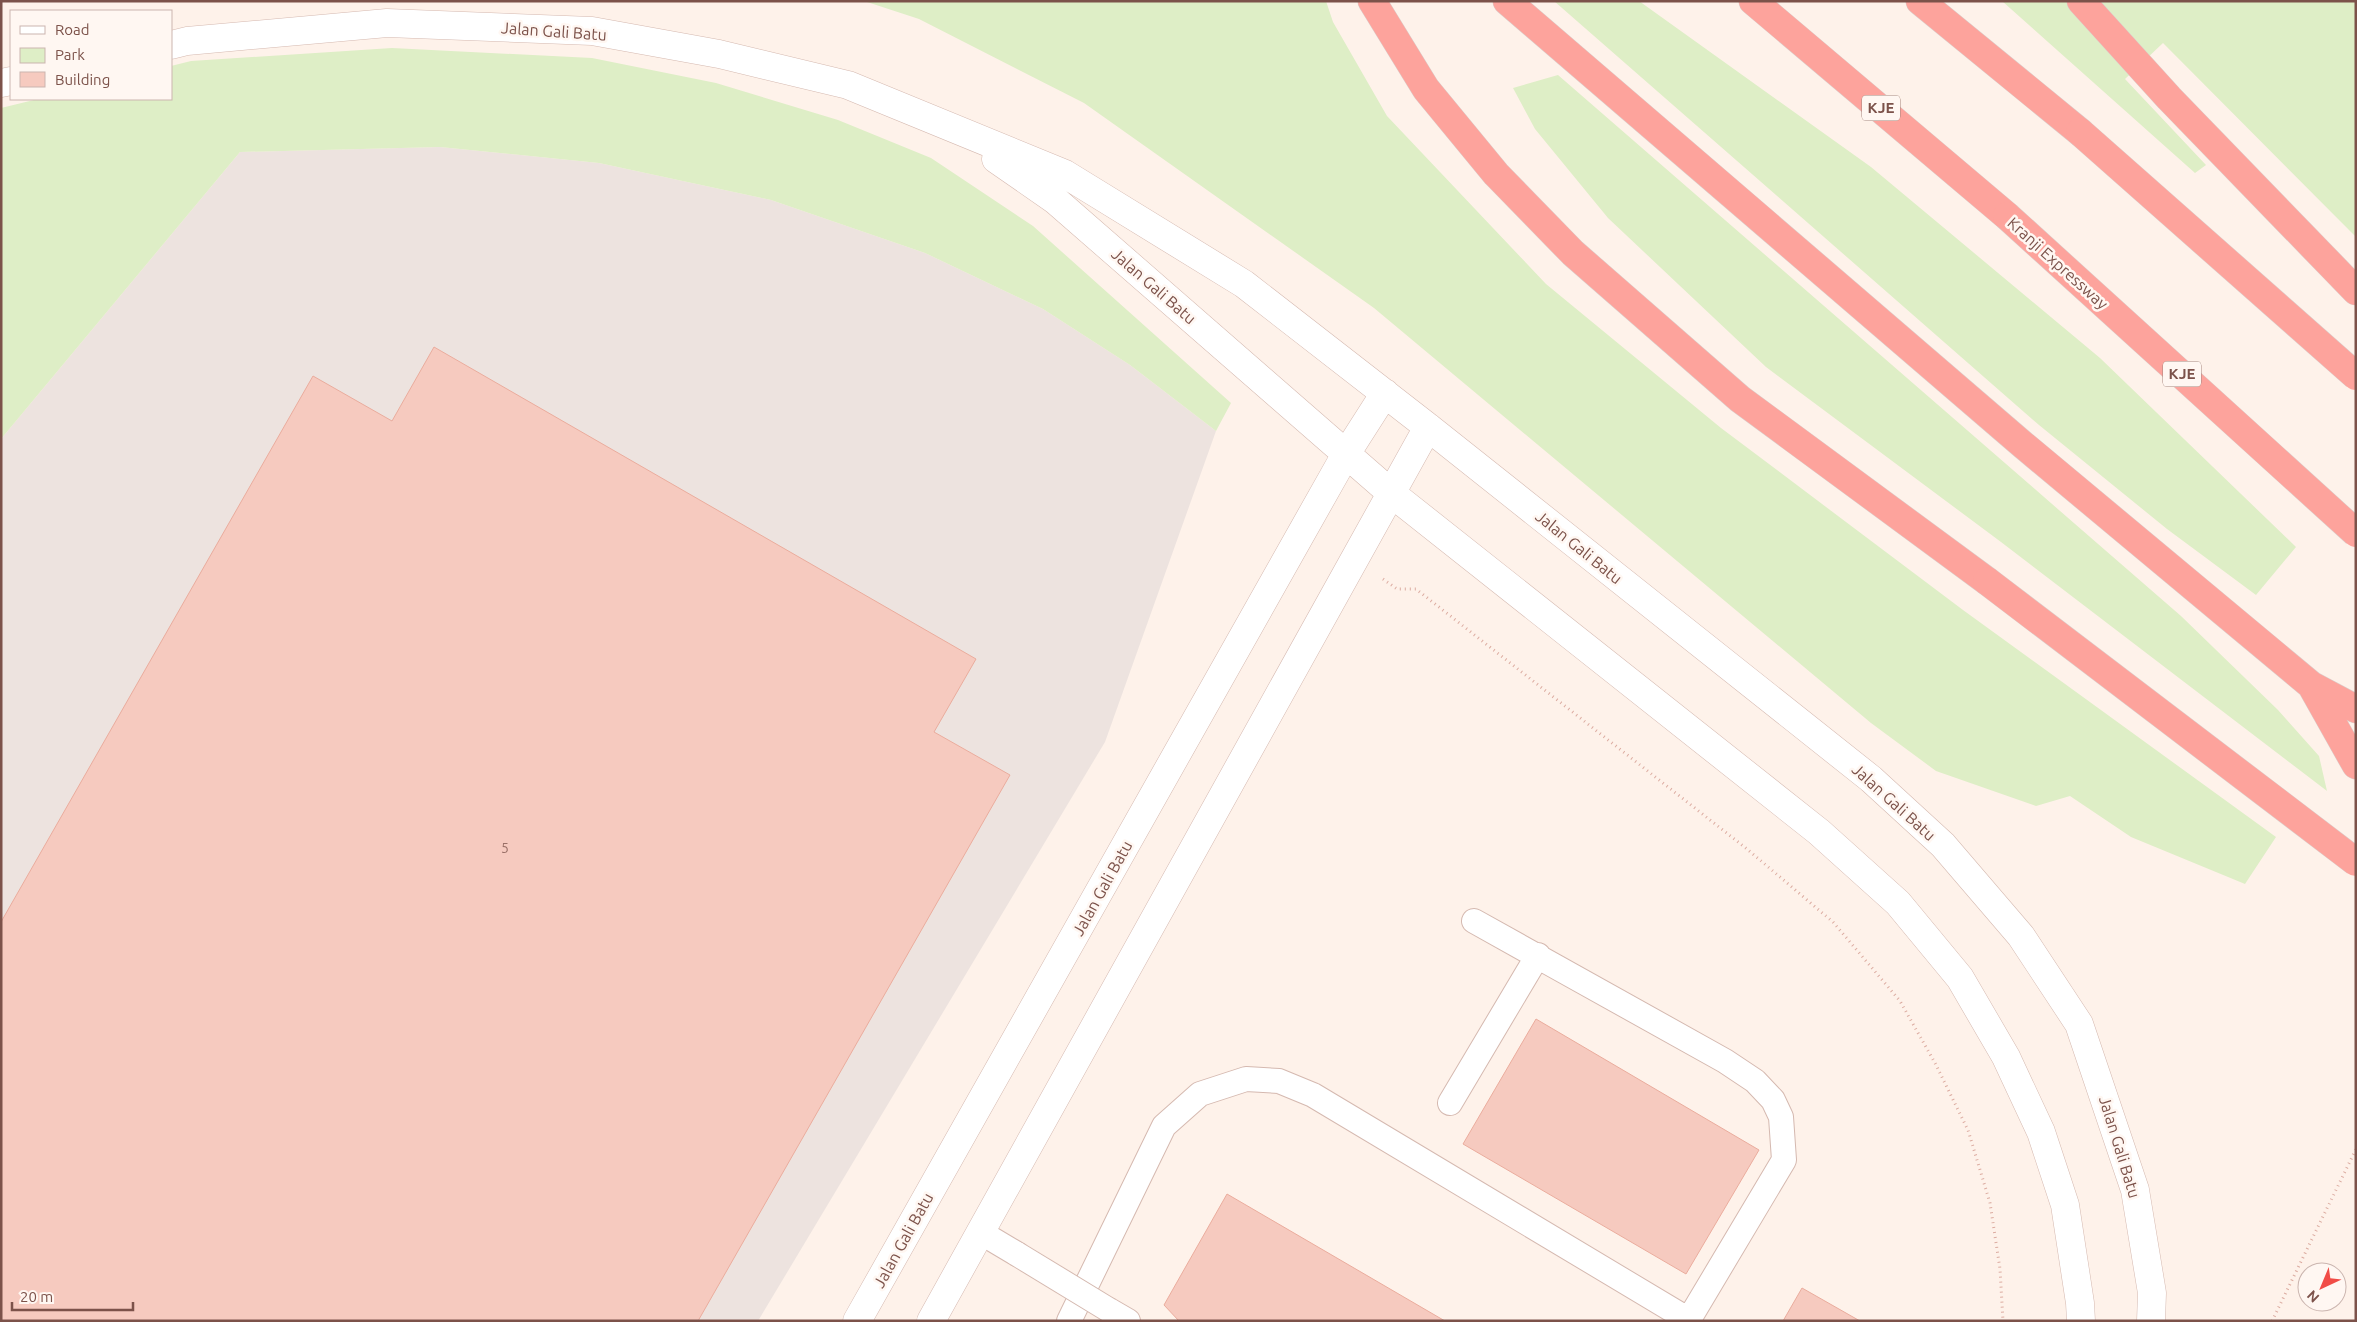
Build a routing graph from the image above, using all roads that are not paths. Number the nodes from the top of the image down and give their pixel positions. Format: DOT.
graph roads {
  1 [pos="1372,1"];
  2 [pos="1507,1"];
  3 [pos="1753,1"];
  4 [pos="1920,1"];
  5 [pos="2081,1"];
  6 [pos="172,45"];
  7 [pos="953,130"];
  8 [pos="2356,291"];
  9 [pos="2356,376"];
  10 [pos="1385,393"];
  11 [pos="1428,427"];
  12 [pos="1346,454"];
  13 [pos="1391,493"];
  14 [pos="2356,533"];
  15 [pos="2311,685"];
  16 [pos="2356,709"];
  17 [pos="2356,765"];
  18 [pos="2356,862"];
  19 [pos="1474,921"];
  20 [pos="1538,956"];
  21 [pos="1450,1103"];
  22 [pos="980,1232"];
  23 [pos="1119,1315"];
  24 [pos="1689,1320"];
  25 [pos="858,1321"];
  26 [pos="932,1321"];
  27 [pos="1069,1321"];
  28 [pos="2081,1321"];
  29 [pos="2151,1321"];
  1 -- 18 [label="highway, bridge"];
  2 -- 15 [label="highway"];
  3 -- 14 [label="highway, Kranji Expressway / KJE, bridge"];
  4 -- 9 [label="highway, bridge"];
  5 -- 8 [label="highway"];
  6 -- 7 [label="street, Jalan Gali Batu"];
  7 -- 10 [label="street, Jalan Gali Batu"];
  7 -- 12 [label="street, Jalan Gali Batu"];
  10 -- 11 [label="street, Jalan Gali Batu"];
  10 -- 12 [label="street, Jalan Gali Batu"];
  11 -- 13 [label="street"];
  11 -- 29 [label="street, Jalan Gali Batu"];
  12 -- 13 [label="street, Jalan Gali Batu"];
  12 -- 25 [label="street, Jalan Gali Batu"];
  13 -- 22 [label="street"];
  13 -- 28 [label="street, Jalan Gali Batu"];
  15 -- 16 [label="highway"];
  15 -- 17 [label="highway"];
  19 -- 20 [label="lane"];
  20 -- 21 [label="lane"];
  20 -- 24 [label="lane"];
  22 -- 23 [label="lane, bridge"];
  22 -- 26 [label="street"];
  24 -- 27 [label="lane"];
}
